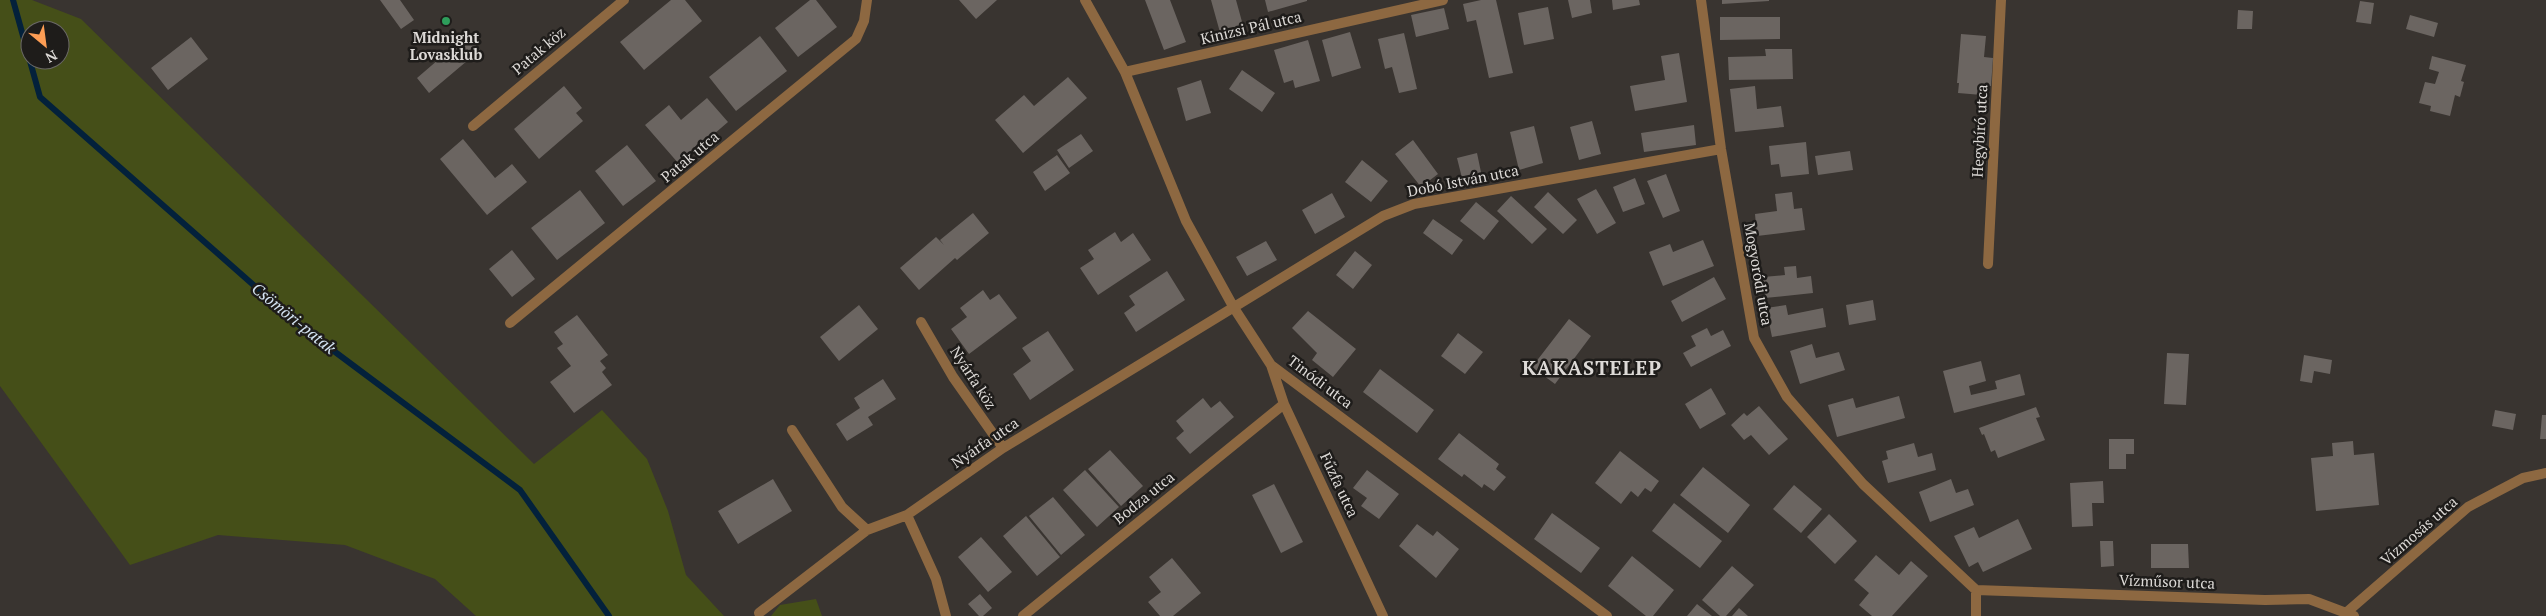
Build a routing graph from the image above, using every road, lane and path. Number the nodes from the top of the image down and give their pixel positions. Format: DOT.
graph roads {
  1 [pos="624,0"];
  2 [pos="867,0"];
  3 [pos="1085,0"];
  4 [pos="1443,0"];
  5 [pos="1701,0"];
  6 [pos="2001,0"];
  7 [pos="1125,72"];
  8 [pos="473,126"];
  9 [pos="1721,149"];
  10 [pos="1988,264"];
  11 [pos="1234,308"];
  12 [pos="921,322"];
  13 [pos="510,323"];
  14 [pos="1271,365"];
  15 [pos="1284,404"];
  16 [pos="792,430"];
  17 [pos="1003,448"];
  18 [pos="2546,473"];
  19 [pos="907,515"];
  20 [pos="867,530"];
  21 [pos="1976,590"];
  22 [pos="759,613"];
  23 [pos="2350,614"];
  24 [pos="946,616"];
  25 [pos="1023,616"];
  26 [pos="1383,616"];
  27 [pos="1607,616"];
  28 [pos="1976,616"];
  1 -- 8 [label="street, Patak köz"];
  2 -- 13 [label="street, Patak utca"];
  3 -- 7 [label="street, Tinódi utca"];
  4 -- 7 [label="street, Kinizsi Pál utca"];
  5 -- 9 [label="street, Mogyoródi utca"];
  6 -- 10 [label="street, Hegybíró utca"];
  7 -- 11 [label="street, Tinódi utca"];
  9 -- 11 [label="street, Dobó István utca"];
  9 -- 21 [label="street, Mogyoródi utca"];
  11 -- 14 [label="street, Tinódi utca"];
  11 -- 17 [label="street, Nyárfa utca"];
  12 -- 17 [label="street, Nyárfa köz"];
  14 -- 15 [label="street, Fűzfa utca"];
  14 -- 27 [label="street, Tinódi utca"];
  15 -- 25 [label="street, Bodza utca"];
  15 -- 26 [label="street, Fűzfa utca"];
  16 -- 20 [label="street"];
  17 -- 19 [label="street, Nyárfa utca"];
  18 -- 23 [label="street, Vízmosás utca"];
  19 -- 20 [label="street, Nyárfa utca"];
  19 -- 24 [label="street"];
  20 -- 22 [label="street, Nyárfa utca"];
  21 -- 23 [label="street, Vízműsor utca"];
  21 -- 28 [label="street"];
}
